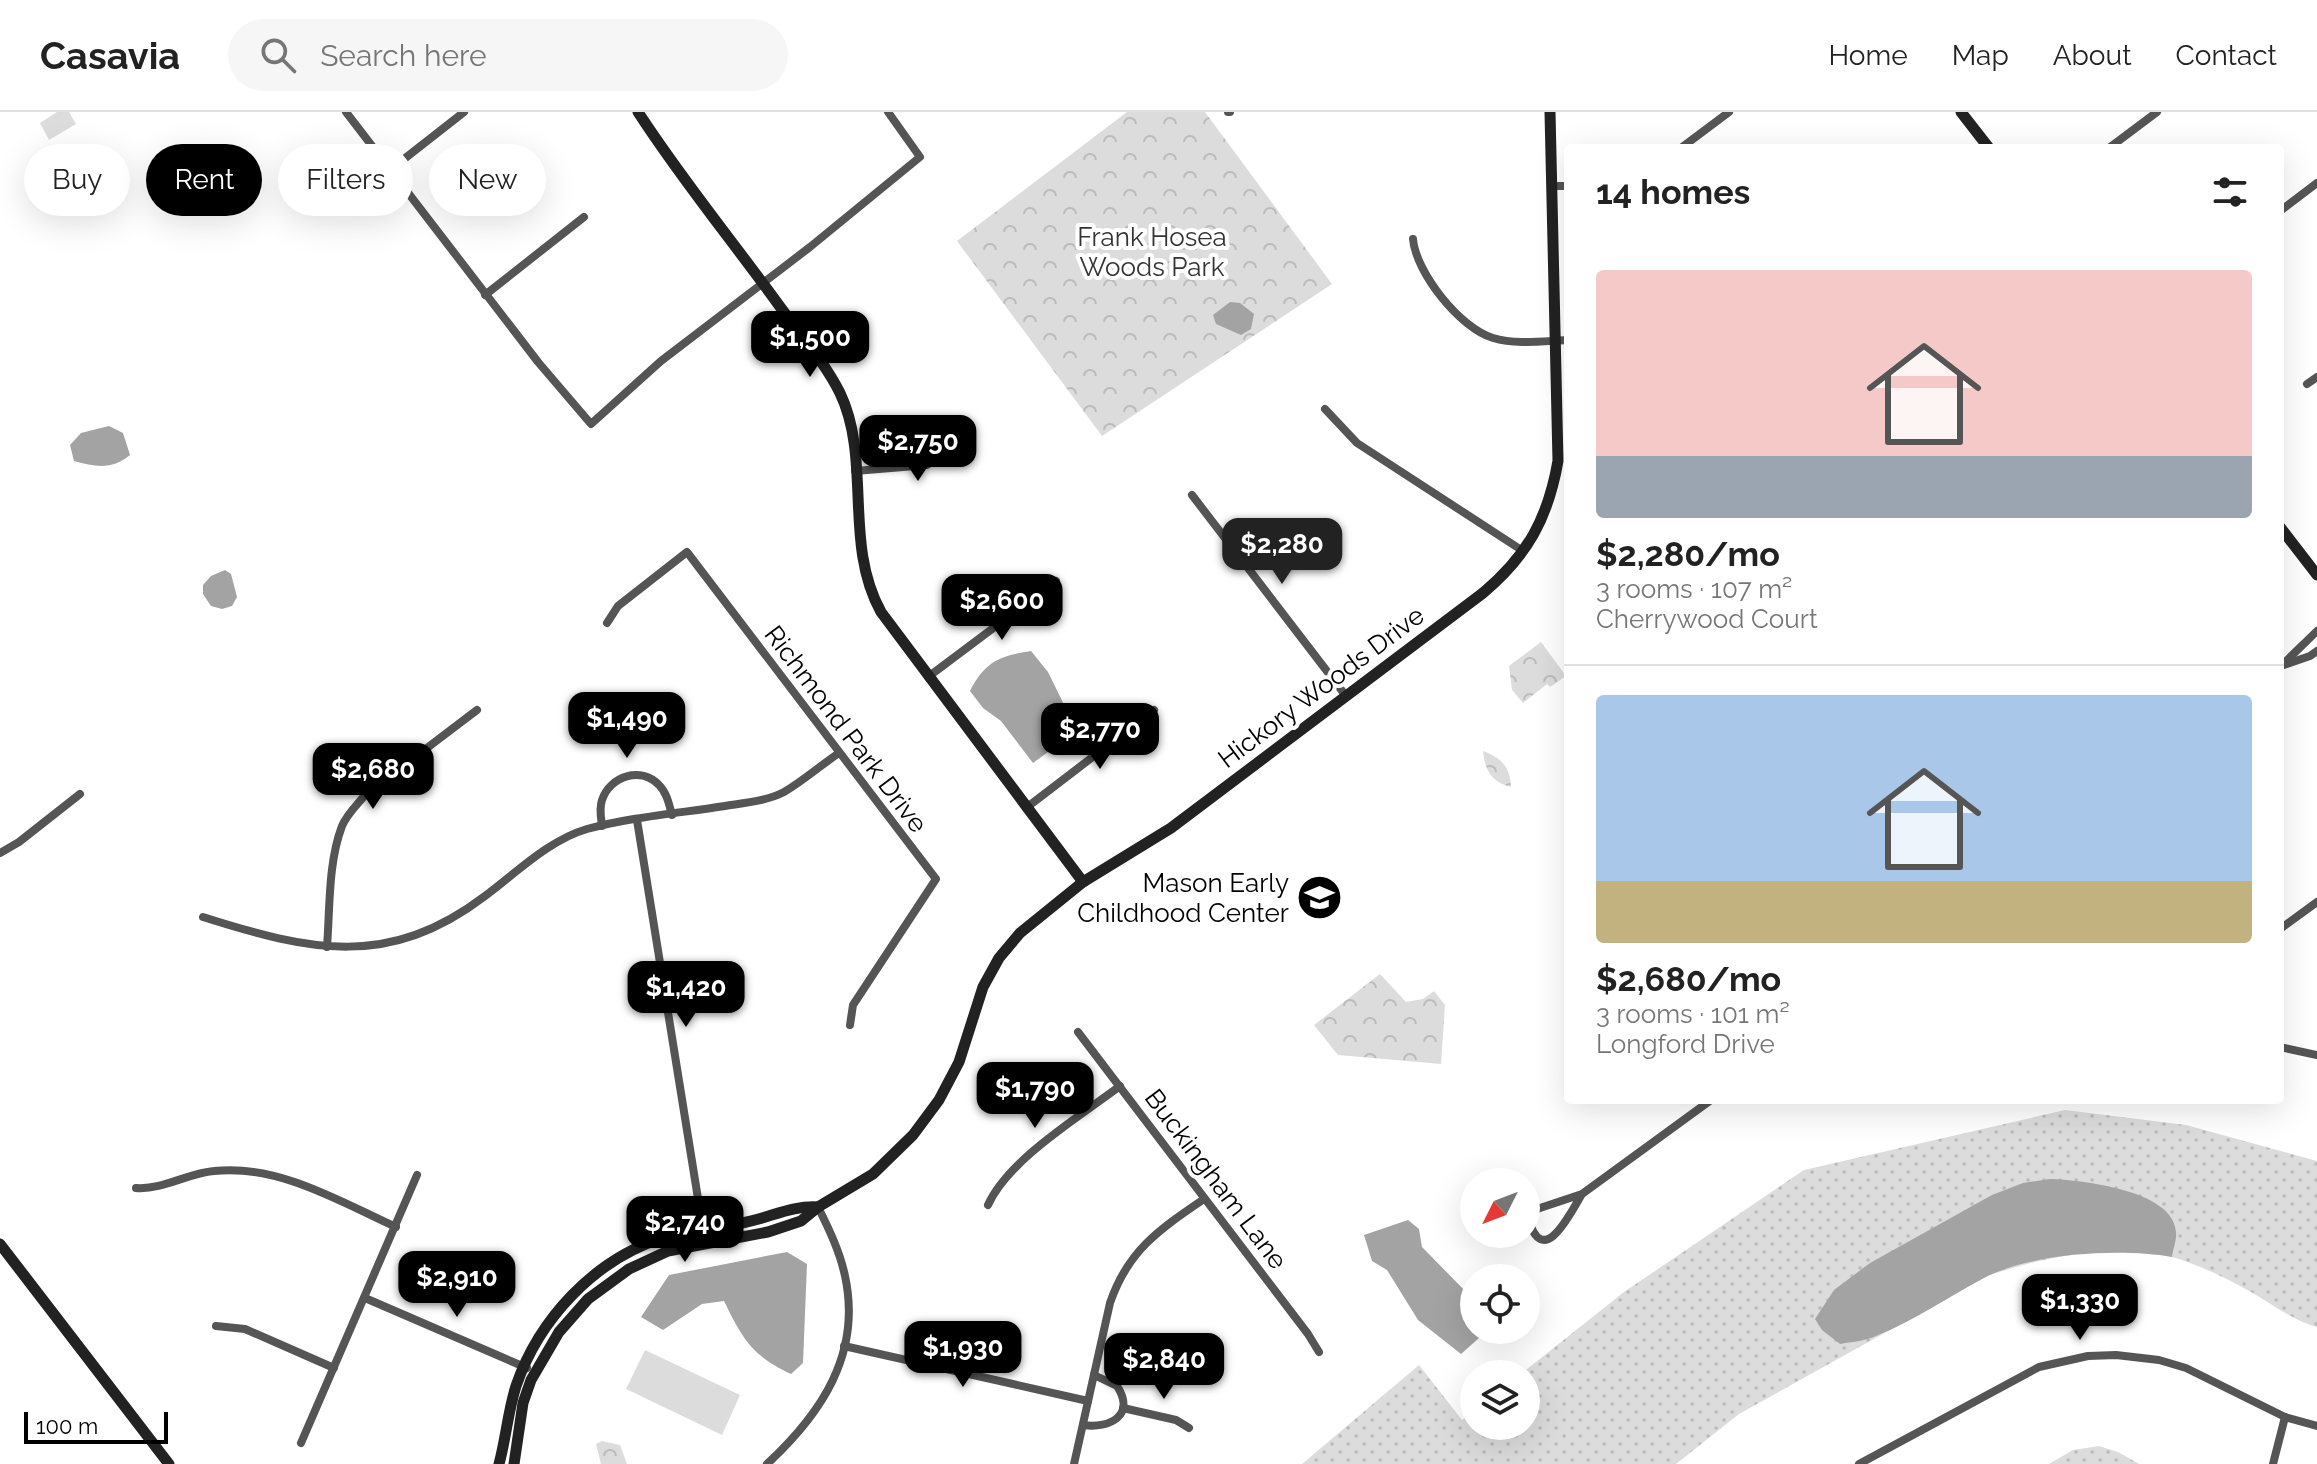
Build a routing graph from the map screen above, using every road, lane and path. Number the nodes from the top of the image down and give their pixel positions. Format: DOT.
graph roads {
  1 [pos="346,112"];
  2 [pos="464,112"];
  3 [pos="638,112"];
  4 [pos="888,112"];
  5 [pos="1550,112"];
  6 [pos="1729,112"];
  7 [pos="1961,112"];
  8 [pos="2157,112"];
  9 [pos="370,144"];
  10 [pos="1686,144"];
  11 [pos="1986,144"];
  12 [pos="2114,144"];
  13 [pos="413,152"];
  14 [pos="2317,183"];
  15 [pos="1552,186"];
  16 [pos="1564,186"];
  17 [pos="413,200"];
  18 [pos="2284,208"];
  19 [pos="584,217"];
  20 [pos="1413,239"];
  21 [pos="763,283"];
  22 [pos="485,295"];
  23 [pos="1564,340"];
  24 [pos="1554,341"];
  25 [pos="2317,377"];
  26 [pos="2307,384"];
  27 [pos="1325,409"];
  28 [pos="963,442"];
  29 [pos="855,471"];
  30 [pos="1192,495"];
  31 [pos="2284,532"];
  32 [pos="1523,551"];
  33 [pos="2317,575"];
  34 [pos="1056,581"];
  35 [pos="607,623"];
  36 [pos="2317,631"];
  37 [pos="2317,651"];
  38 [pos="2284,663"];
  39 [pos="2284,666"];
  40 [pos="928,677"];
  41 [pos="1346,696"];
  42 [pos="477,710"];
  43 [pos="1154,710"];
  44 [pos="839,753"];
  45 [pos="80,794"];
  46 [pos="1026,808"];
  47 [pos="672,815"];
  48 [pos="637,820"];
  49 [pos="602,826"];
  50 [pos="0,853"];
  51 [pos="1083,882"];
  52 [pos="2317,902"];
  53 [pos="203,917"];
  54 [pos="2284,926"];
  55 [pos="327,947"];
  56 [pos="850,1025"];
  57 [pos="1078,1032"];
  58 [pos="2284,1048"];
  59 [pos="2317,1055"];
  60 [pos="1120,1086"];
  61 [pos="1706,1104"];
  62 [pos="417,1175"];
  63 [pos="136,1188"];
  64 [pos="1582,1194"];
  65 [pos="1204,1199"];
  66 [pos="988,1205"];
  67 [pos="818,1207"];
  68 [pos="396,1227"];
  69 [pos="703,1229"];
  70 [pos="705,1242"];
  71 [pos="0,1244"];
  72 [pos="365,1298"];
  73 [pos="216,1326"];
  74 [pos="844,1346"];
  75 [pos="1319,1352"];
  76 [pos="524,1366"];
  77 [pos="334,1368"];
  78 [pos="535,1372"];
  79 [pos="1094,1375"];
  80 [pos="1088,1401"];
  81 [pos="1123,1408"];
  82 [pos="2285,1417"];
  83 [pos="1083,1425"];
  84 [pos="2317,1426"];
  85 [pos="1189,1428"];
  86 [pos="301,1443"];
  87 [pos="169,1464"];
  88 [pos="499,1464"];
  89 [pos="514,1464"];
  90 [pos="767,1464"];
  91 [pos="1074,1464"];
  92 [pos="1859,1464"];
  93 [pos="2273,1464"];
  1 -- 9 [label="street"];
  2 -- 13 [label="street"];
  3 -- 21 [label="street"];
  4 -- 21 [label="street"];
  5 -- 15 [label="street, Hickory Woods Drive"];
  6 -- 10 [label="street"];
  7 -- 11 [label="street"];
  8 -- 12 [label="street"];
  14 -- 18 [label="street"];
  15 -- 16 [label="street"];
  15 -- 24 [label="street, Hickory Woods Drive"];
  17 -- 22 [label="street"];
  19 -- 22 [label="street"];
  20 -- 24 [label="street"];
  21 -- 22 [label="street"];
  21 -- 29 [label="street"];
  23 -- 24 [label="street"];
  24 -- 32 [label="street, Hickory Woods Drive"];
  25 -- 26 [label="street"];
  27 -- 32 [label="street"];
  28 -- 29 [label="street"];
  29 -- 40 [label="street"];
  30 -- 41 [label="street"];
  31 -- 33 [label="street"];
  32 -- 41 [label="street, Hickory Woods Drive"];
  34 -- 40 [label="street"];
  35 -- 44 [label="street, Richmond Park Drive"];
  36 -- 38 [label="street"];
  37 -- 39 [label="street"];
  40 -- 46 [label="street"];
  41 -- 51 [label="street, Hickory Woods Drive"];
  42 -- 55 [label="street"];
  43 -- 46 [label="street"];
  44 -- 47 [label="street"];
  44 -- 56 [label="street, Richmond Park Drive"];
  45 -- 50 [label="street"];
  46 -- 51 [label="street"];
  47 -- 48 [label="street"];
  47 -- 49 [label="street"];
  48 -- 49 [label="street"];
  48 -- 69 [label="street"];
  49 -- 55 [label="street"];
  51 -- 67 [label="street, Hickory Woods Drive"];
  52 -- 54 [label="street"];
  53 -- 55 [label="street"];
  57 -- 60 [label="street, Buckingham Lane"];
  58 -- 59 [label="street"];
  60 -- 65 [label="street, Buckingham Lane"];
  60 -- 66 [label="street"];
  61 -- 64 [label="street"];
  62 -- 68 [label="street"];
  63 -- 68 [label="street"];
  64 -- 64 [label="street"];
  65 -- 75 [label="street, Buckingham Lane"];
  65 -- 79 [label="street"];
  67 -- 69 [label="street, Hickory Woods Drive"];
  67 -- 70 [label="street, Hickory Woods Drive"];
  67 -- 74 [label="street"];
  68 -- 72 [label="street"];
  69 -- 70 [label="street"];
  69 -- 76 [label="street, Hickory Woods Drive"];
  70 -- 78 [label="street, Hickory Woods Drive"];
  71 -- 87 [label="street"];
  72 -- 76 [label="street"];
  72 -- 77 [label="street"];
  73 -- 77 [label="street"];
  74 -- 80 [label="street"];
  74 -- 90 [label="street"];
  76 -- 78 [label="street"];
  76 -- 88 [label="street, Hickory Woods Drive"];
  77 -- 86 [label="street"];
  78 -- 89 [label="street, Hickory Woods Drive"];
  79 -- 80 [label="street"];
  79 -- 81 [label="street"];
  80 -- 83 [label="street"];
  81 -- 83 [label="street"];
  81 -- 85 [label="street"];
  82 -- 84 [label="street"];
  82 -- 92 [label="street"];
  82 -- 93 [label="street"];
  83 -- 91 [label="street"];
}
